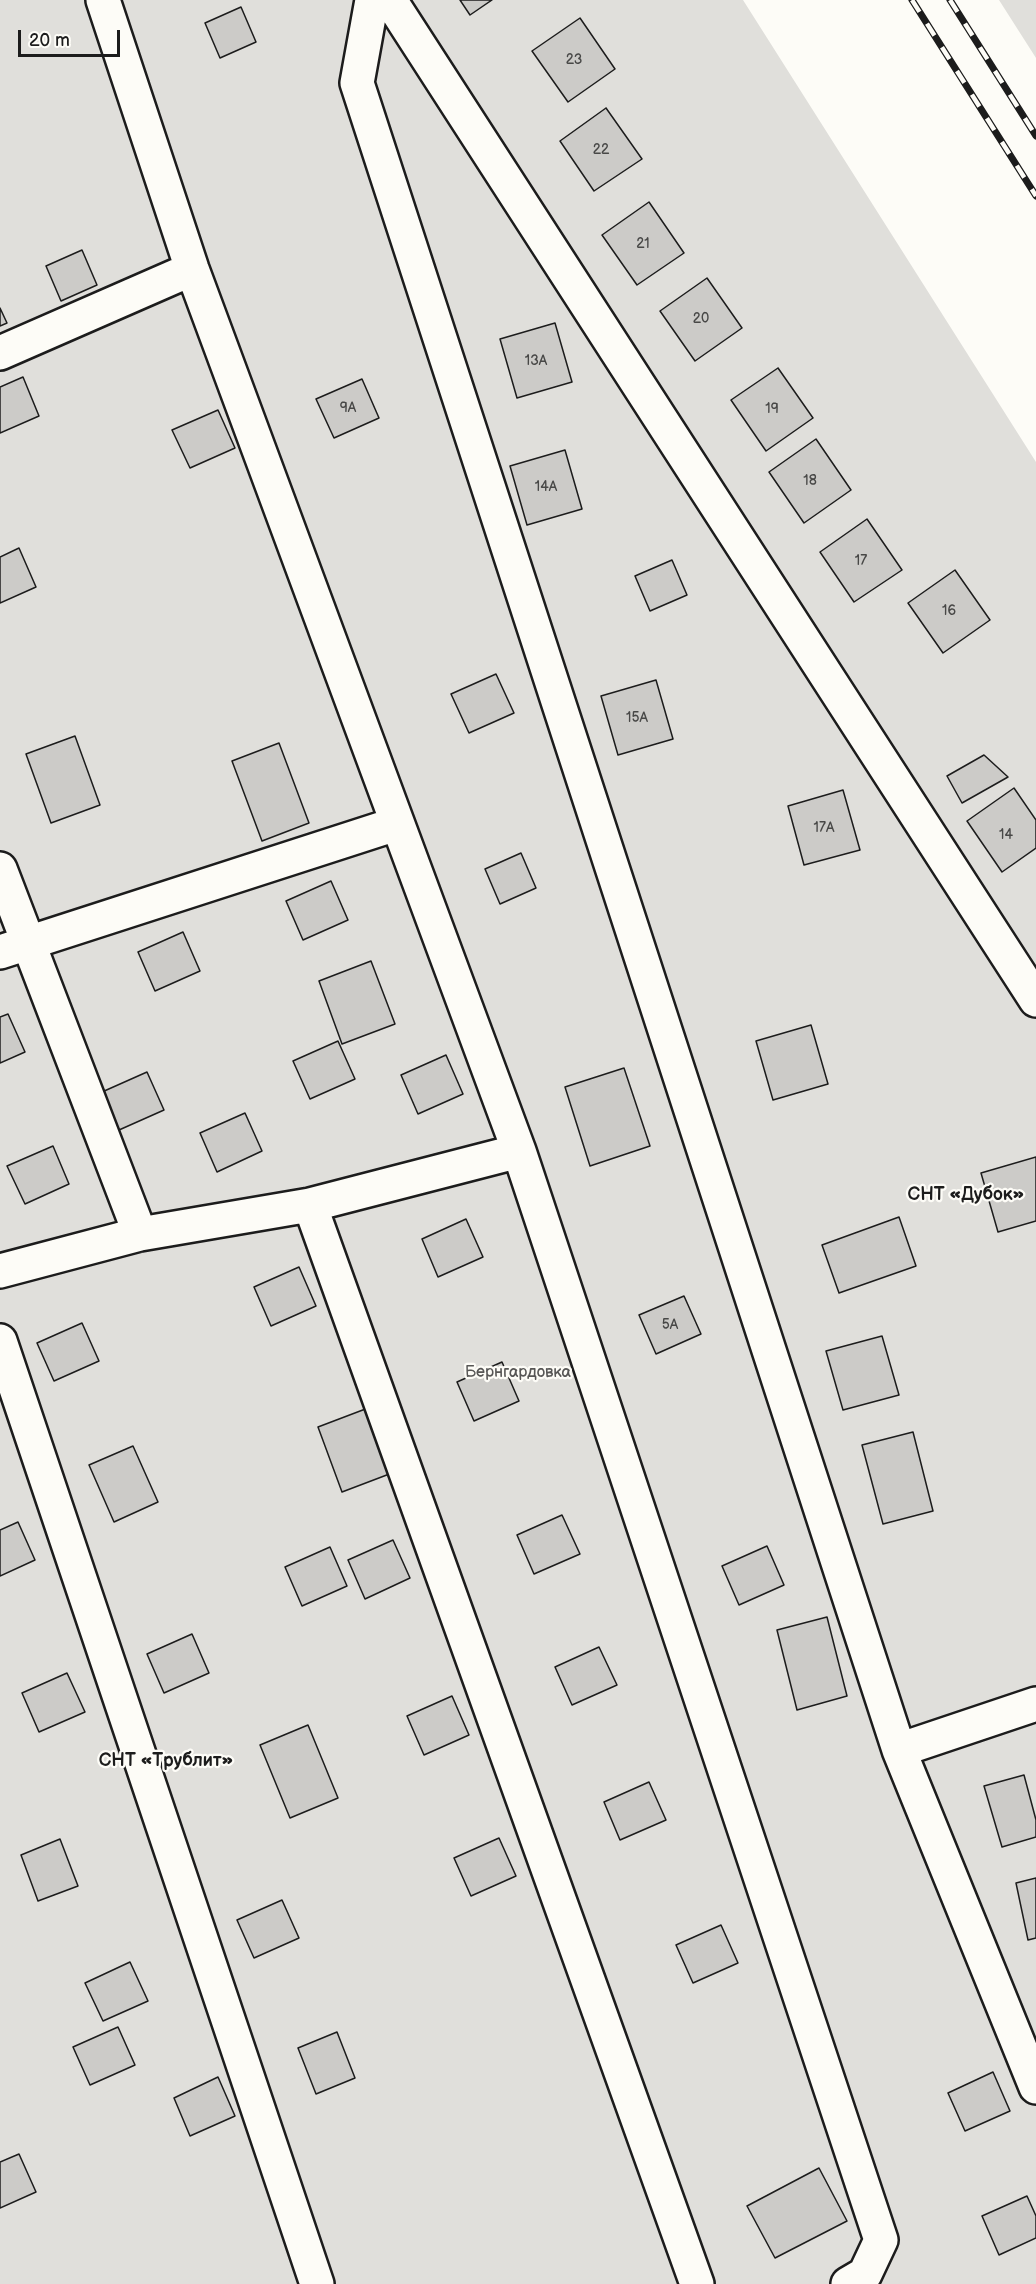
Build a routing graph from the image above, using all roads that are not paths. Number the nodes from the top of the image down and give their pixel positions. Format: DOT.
graph roads {
  1 [pos="103,0"];
  2 [pos="372,0"];
  3 [pos="390,0"];
  4 [pos="192,269"];
  5 [pos="0,353"];
  6 [pos="396,824"];
  7 [pos="0,869"];
  8 [pos="14,947"];
  9 [pos="1036,1000"];
  10 [pos="519,1151"];
  11 [pos="310,1204"];
  12 [pos="140,1234"];
  13 [pos="0,1271"];
  14 [pos="0,1341"];
  15 [pos="1036,1704"];
  16 [pos="899,1750"];
  17 [pos="1036,2087"];
  18 [pos="317,2284"];
  19 [pos="697,2284"];
  20 [pos="848,2284"];
  1 -- 4 [label="street"];
  2 -- 16 [label="street"];
  3 -- 9 [label="street"];
  4 -- 5 [label="street"];
  4 -- 6 [label="street"];
  6 -- 8 [label="street"];
  6 -- 10 [label="street"];
  7 -- 8 [label="street"];
  8 -- 12 [label="street"];
  10 -- 11 [label="street"];
  10 -- 20 [label="street"];
  11 -- 12 [label="street"];
  11 -- 19 [label="street"];
  12 -- 13 [label="street"];
  14 -- 18 [label="street"];
  15 -- 16 [label="street"];
  16 -- 17 [label="street"];
}
